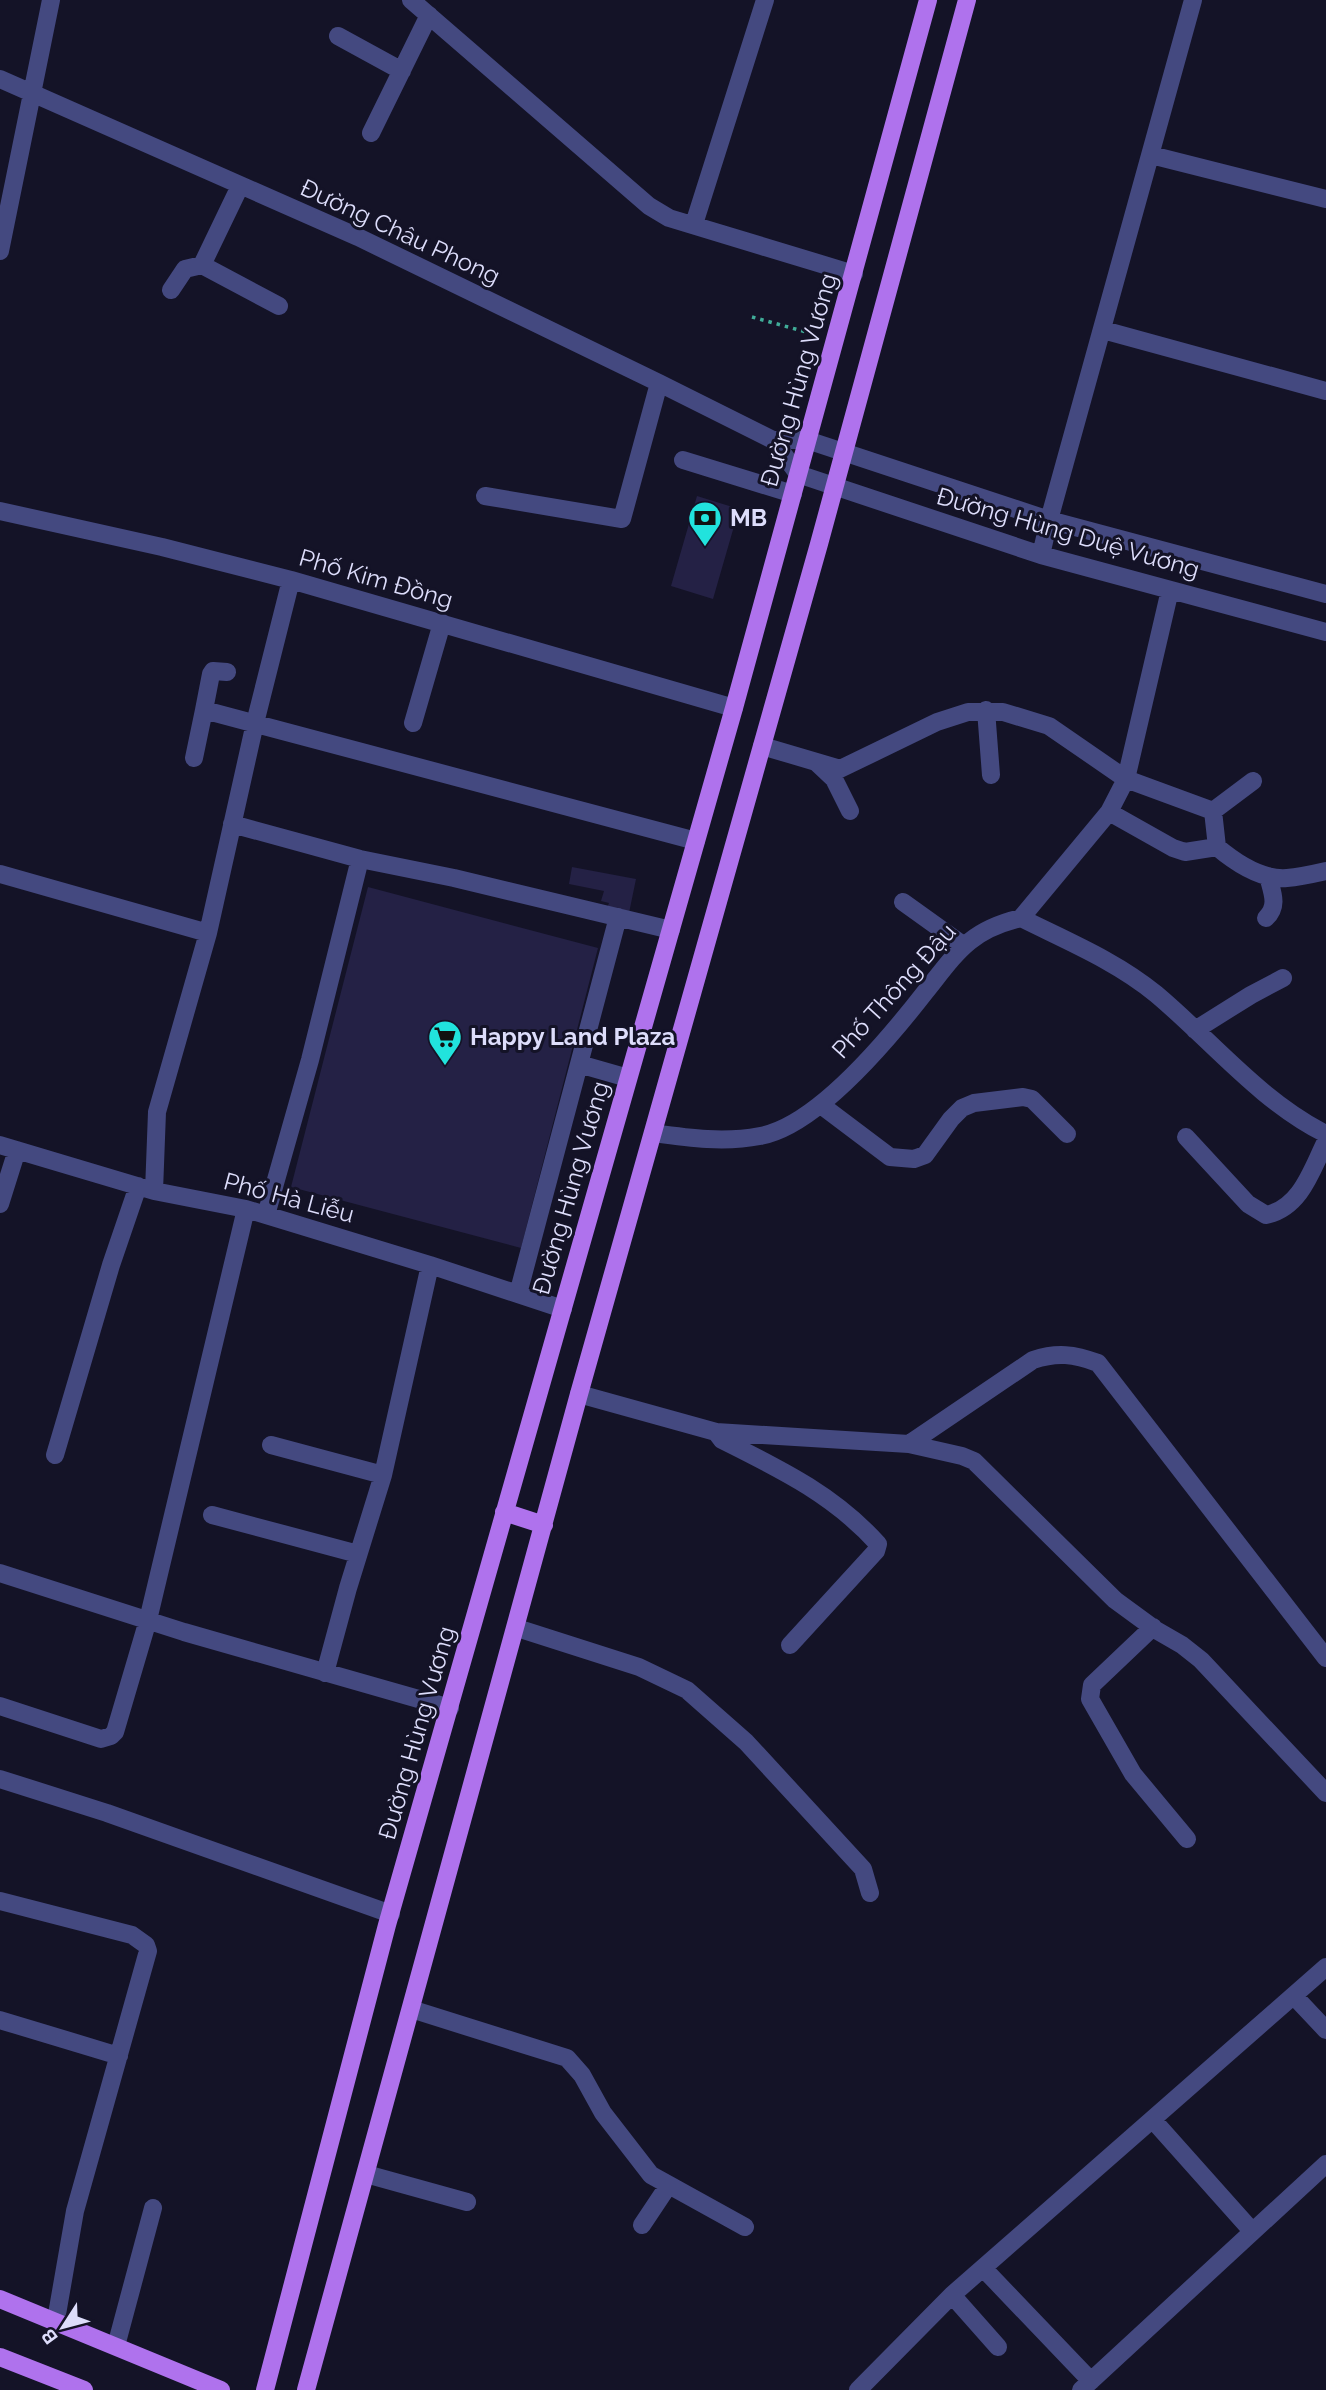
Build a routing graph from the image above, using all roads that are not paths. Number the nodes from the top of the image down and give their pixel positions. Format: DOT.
graph roads {
  1 [pos="51,0"];
  2 [pos="411,0"];
  3 [pos="765,0"];
  4 [pos="928,0"];
  5 [pos="967,0"];
  6 [pos="1193,0"];
  7 [pos="429,15"];
  8 [pos="338,36"];
  9 [pos="402,71"];
  10 [pos="0,79"];
  11 [pos="33,93"];
  12 [pos="371,133"];
  13 [pos="1151,155"];
  14 [pos="240,186"];
  15 [pos="1326,200"];
  16 [pos="694,224"];
  17 [pos="0,251"];
  18 [pos="202,265"];
  19 [pos="854,274"];
  20 [pos="171,290"];
  21 [pos="279,306"];
  22 [pos="1103,330"];
  23 [pos="659,383"];
  24 [pos="1326,391"];
  25 [pos="773,440"];
  26 [pos="807,440"];
  27 [pos="843,452"];
  28 [pos="682,460"];
  29 [pos="798,474"];
  30 [pos="834,487"];
  31 [pos="793,494"];
  32 [pos="485,496"];
  33 [pos="0,511"];
  34 [pos="1049,520"];
  35 [pos="1041,555"];
  36 [pos="291,580"];
  37 [pos="1170,590"];
  38 [pos="1326,594"];
  39 [pos="442,623"];
  40 [pos="1326,632"];
  41 [pos="228,672"];
  42 [pos="734,708"];
  43 [pos="204,710"];
  44 [pos="986,710"];
  45 [pos="255,723"];
  46 [pos="413,723"];
  47 [pos="762,746"];
  48 [pos="194,758"];
  49 [pos="815,761"];
  50 [pos="991,775"];
  51 [pos="1126,779"];
  52 [pos="1253,781"];
  53 [pos="850,811"];
  54 [pos="1213,811"];
  55 [pos="1109,812"];
  56 [pos="232,824"];
  57 [pos="696,841"];
  58 [pos="1217,847"];
  59 [pos="360,859"];
  60 [pos="1326,872"];
  61 [pos="0,874"];
  62 [pos="1268,876"];
  63 [pos="903,902"];
  64 [pos="618,917"];
  65 [pos="1021,918"];
  66 [pos="1266,918"];
  67 [pos="671,930"];
  68 [pos="208,933"];
  69 [pos="963,945"];
  70 [pos="1283,978"];
  71 [pos="1195,1030"];
  72 [pos="579,1064"];
  73 [pos="628,1078"];
  74 [pos="821,1105"];
  75 [pos="653,1133"];
  76 [pos="1067,1134"];
  77 [pos="1326,1134"];
  78 [pos="1186,1137"];
  79 [pos="1326,1141"];
  80 [pos="9,1147"];
  81 [pos="146,1188"];
  82 [pos="0,1204"];
  83 [pos="246,1209"];
  84 [pos="266,1215"];
  85 [pos="430,1265"];
  86 [pos="518,1294"];
  87 [pos="563,1308"];
  88 [pos="579,1394"];
  89 [pos="716,1432"];
  90 [pos="909,1444"];
  91 [pos="271,1445"];
  92 [pos="55,1455"];
  93 [pos="383,1475"];
  94 [pos="504,1512"];
  95 [pos="212,1515"];
  96 [pos="544,1525"];
  97 [pos="358,1554"];
  98 [pos="0,1573"];
  99 [pos="148,1620"];
  100 [pos="517,1628"];
  101 [pos="1153,1628"];
  102 [pos="790,1645"];
  103 [pos="1326,1658"];
  104 [pos="325,1673"];
  105 [pos="0,1706"];
  106 [pos="450,1708"];
  107 [pos="0,1779"];
  108 [pos="1326,1793"];
  109 [pos="1187,1839"];
  110 [pos="870,1893"];
  111 [pos="0,1901"];
  112 [pos="391,1914"];
  113 [pos="1326,1967"];
  114 [pos="1294,1996"];
  115 [pos="411,2009"];
  116 [pos="0,2020"];
  117 [pos="1326,2030"];
  118 [pos="119,2056"];
  119 [pos="1153,2120"];
  120 [pos="1326,2164"];
  121 [pos="366,2174"];
  122 [pos="668,2186"];
  123 [pos="467,2202"];
  124 [pos="153,2208"];
  125 [pos="642,2225"];
  126 [pos="745,2227"];
  127 [pos="1252,2231"];
  128 [pos="983,2268"];
  129 [pos="952,2295"];
  130 [pos="0,2299"];
  131 [pos="56,2320"];
  132 [pos="116,2346"];
  133 [pos="998,2347"];
  134 [pos="0,2357"];
  135 [pos="1086,2386"];
  136 [pos="84,2390"];
  137 [pos="221,2390"];
  138 [pos="265,2390"];
  139 [pos="306,2390"];
  140 [pos="858,2390"];
  1 -- 11 [label="street"];
  2 -- 7 [label="street"];
  3 -- 16 [label="street"];
  4 -- 19 [label="main road, Đường Hùng Vương"];
  5 -- 27 [label="main road"];
  6 -- 13 [label="street"];
  7 -- 9 [label="street"];
  7 -- 16 [label="street"];
  8 -- 9 [label="street"];
  9 -- 12 [label="street"];
  10 -- 11 [label="street, Đường Châu Phong"];
  11 -- 14 [label="street, Đường Châu Phong"];
  11 -- 17 [label="street"];
  13 -- 15 [label="street"];
  13 -- 22 [label="street"];
  14 -- 18 [label="street"];
  14 -- 23 [label="street, Đường Châu Phong"];
  16 -- 19 [label="street"];
  18 -- 20 [label="street"];
  18 -- 21 [label="street"];
  19 -- 26 [label="main road, Đường Hùng Vương"];
  22 -- 24 [label="street"];
  22 -- 34 [label="street"];
  23 -- 25 [label="street, Đường Châu Phong"];
  23 -- 32 [label="street"];
  25 -- 26 [label="street, Đường Châu Phong"];
  25 -- 29 [label="street, Đường Châu Phong"];
  26 -- 27 [label="street, Đường Hùng Duệ Vương"];
  26 -- 29 [label="main road, Đường Hùng Vương"];
  27 -- 30 [label="main road"];
  27 -- 34 [label="street, Đường Hùng Duệ Vương"];
  28 -- 31 [label="street"];
  29 -- 30 [label="street, Đường Hùng Duệ Vương"];
  29 -- 31 [label="main road, Đường Hùng Vương"];
  30 -- 35 [label="street, Đường Hùng Duệ Vương"];
  30 -- 47 [label="main road"];
  31 -- 42 [label="main road, Đường Hùng Vương"];
  33 -- 36 [label="street, Phố Kim Đồng"];
  34 -- 35 [label="street"];
  34 -- 38 [label="street, Đường Hùng Duệ Vương"];
  35 -- 37 [label="street, Đường Hùng Duệ Vương"];
  36 -- 39 [label="street, Phố Kim Đồng"];
  36 -- 45 [label="street"];
  37 -- 40 [label="street, Đường Hùng Duệ Vương"];
  37 -- 51 [label="street"];
  39 -- 42 [label="street, Phố Kim Đồng"];
  39 -- 46 [label="street"];
  41 -- 43 [label="street"];
  42 -- 57 [label="main road, Đường Hùng Vương"];
  43 -- 45 [label="street"];
  43 -- 48 [label="street"];
  44 -- 49 [label="street"];
  44 -- 50 [label="street"];
  44 -- 51 [label="street"];
  45 -- 56 [label="street"];
  45 -- 57 [label="street"];
  47 -- 49 [label="street"];
  47 -- 75 [label="main road"];
  49 -- 53 [label="street"];
  51 -- 54 [label="street"];
  51 -- 55 [label="street"];
  52 -- 54 [label="street"];
  54 -- 58 [label="street"];
  55 -- 58 [label="street"];
  55 -- 65 [label="street"];
  56 -- 59 [label="street"];
  56 -- 68 [label="street"];
  57 -- 67 [label="main road, Đường Hùng Vương"];
  58 -- 62 [label="street"];
  59 -- 64 [label="street"];
  59 -- 84 [label="street"];
  60 -- 62 [label="street"];
  61 -- 68 [label="street"];
  62 -- 66 [label="street"];
  63 -- 69 [label="street"];
  64 -- 67 [label="street"];
  64 -- 72 [label="street"];
  65 -- 69 [label="street, Phố Thông Đậu"];
  65 -- 71 [label="street"];
  67 -- 73 [label="main road, Đường Hùng Vương"];
  68 -- 81 [label="street"];
  69 -- 74 [label="street, Phố Thông Đậu"];
  70 -- 71 [label="street"];
  71 -- 77 [label="street"];
  72 -- 73 [label="street"];
  72 -- 86 [label="street"];
  73 -- 87 [label="main road, Đường Hùng Vương"];
  74 -- 75 [label="street, Phố Thông Đậu"];
  74 -- 76 [label="street"];
  75 -- 88 [label="main road"];
  78 -- 79 [label="street"];
  80 -- 81 [label="street, Phố Hà Liễu"];
  80 -- 82 [label="street"];
  81 -- 83 [label="street, Phố Hà Liễu"];
  81 -- 92 [label="street"];
  83 -- 84 [label="street, Phố Hà Liễu"];
  83 -- 99 [label="street"];
  84 -- 85 [label="street, Phố Hà Liễu"];
  85 -- 86 [label="street, Phố Hà Liễu"];
  85 -- 93 [label="street"];
  86 -- 87 [label="street, Phố Hà Liễu"];
  87 -- 94 [label="main road, Đường Hùng Vương"];
  88 -- 89 [label="street"];
  88 -- 96 [label="main road"];
  89 -- 90 [label="street"];
  89 -- 102 [label="street"];
  90 -- 101 [label="street"];
  90 -- 103 [label="street"];
  91 -- 93 [label="street"];
  93 -- 97 [label="street"];
  94 -- 96 [label="main road"];
  94 -- 106 [label="main road, Đường Hùng Vương"];
  95 -- 97 [label="street"];
  96 -- 100 [label="main road"];
  97 -- 104 [label="street"];
  98 -- 99 [label="street"];
  99 -- 104 [label="street"];
  99 -- 105 [label="street"];
  100 -- 110 [label="street"];
  100 -- 115 [label="main road"];
  101 -- 108 [label="street"];
  101 -- 109 [label="street"];
  104 -- 106 [label="street"];
  106 -- 112 [label="main road, Đường Hùng Vương"];
  107 -- 112 [label="street"];
  111 -- 118 [label="street"];
  112 -- 138 [label="main road, Đường Hùng Vương"];
  113 -- 114 [label="street"];
  114 -- 117 [label="street"];
  114 -- 119 [label="street"];
  115 -- 121 [label="main road"];
  115 -- 122 [label="street"];
  116 -- 118 [label="street"];
  118 -- 131 [label="street"];
  119 -- 127 [label="street"];
  119 -- 128 [label="street"];
  120 -- 127 [label="street"];
  121 -- 123 [label="street"];
  121 -- 139 [label="main road"];
  122 -- 125 [label="street"];
  122 -- 126 [label="street"];
  124 -- 132 [label="street"];
  127 -- 135 [label="street"];
  128 -- 129 [label="street"];
  128 -- 135 [label="street"];
  129 -- 133 [label="street"];
  129 -- 140 [label="street"];
  130 -- 131 [label="main road"];
  131 -- 132 [label="main road"];
  132 -- 137 [label="main road"];
  134 -- 136 [label="main road"];
}
